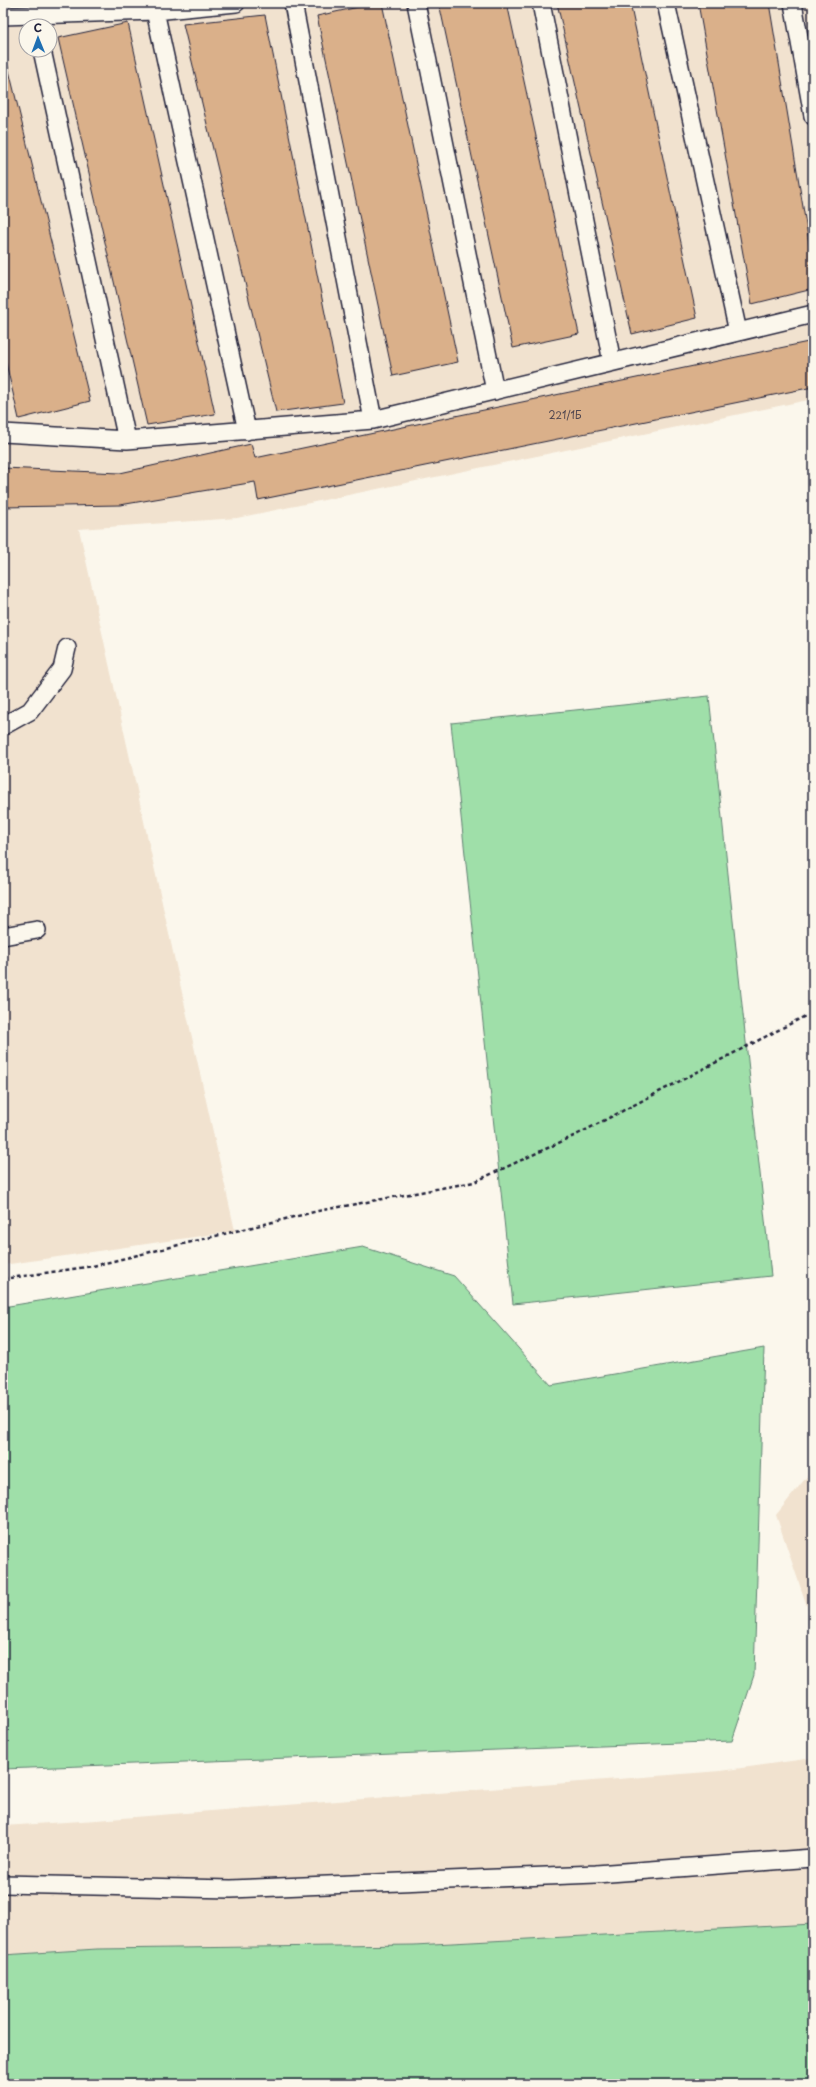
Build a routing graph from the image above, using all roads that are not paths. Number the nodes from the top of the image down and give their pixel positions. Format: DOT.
graph roads {
  1 [pos="236,3"];
  2 [pos="293,3"];
  3 [pos="416,3"];
  4 [pos="541,3"];
  5 [pos="666,3"];
  6 [pos="793,3"];
  7 [pos="155,11"];
  8 [pos="3,16"];
  9 [pos="18,18"];
  10 [pos="58,19"];
  11 [pos="44,58"];
  12 [pos="813,116"];
  13 [pos="813,314"];
  14 [pos="738,332"];
  15 [pos="612,362"];
  16 [pos="496,391"];
  17 [pos="373,420"];
  18 [pos="247,431"];
  19 [pos="3,433"];
  20 [pos="127,440"];
  21 [pos="67,648"];
  22 [pos="3,726"];
  23 [pos="37,930"];
  24 [pos="3,936"];
  25 [pos="813,1858"];
  26 [pos="3,1884"];
  1 -- 7 [label="lane"];
  2 -- 17 [label="lane"];
  3 -- 16 [label="lane"];
  4 -- 15 [label="lane"];
  5 -- 14 [label="lane"];
  6 -- 12 [label="lane"];
  7 -- 10 [label="lane"];
  7 -- 18 [label="lane"];
  8 -- 9 [label="lane"];
  11 -- 20 [label="lane"];
  13 -- 14 [label="lane"];
  14 -- 15 [label="lane"];
  15 -- 16 [label="lane"];
  16 -- 17 [label="lane"];
  17 -- 18 [label="lane"];
  18 -- 20 [label="lane"];
  19 -- 20 [label="lane"];
  21 -- 22 [label="lane"];
  23 -- 24 [label="lane"];
  25 -- 26 [label="lane"];
}
